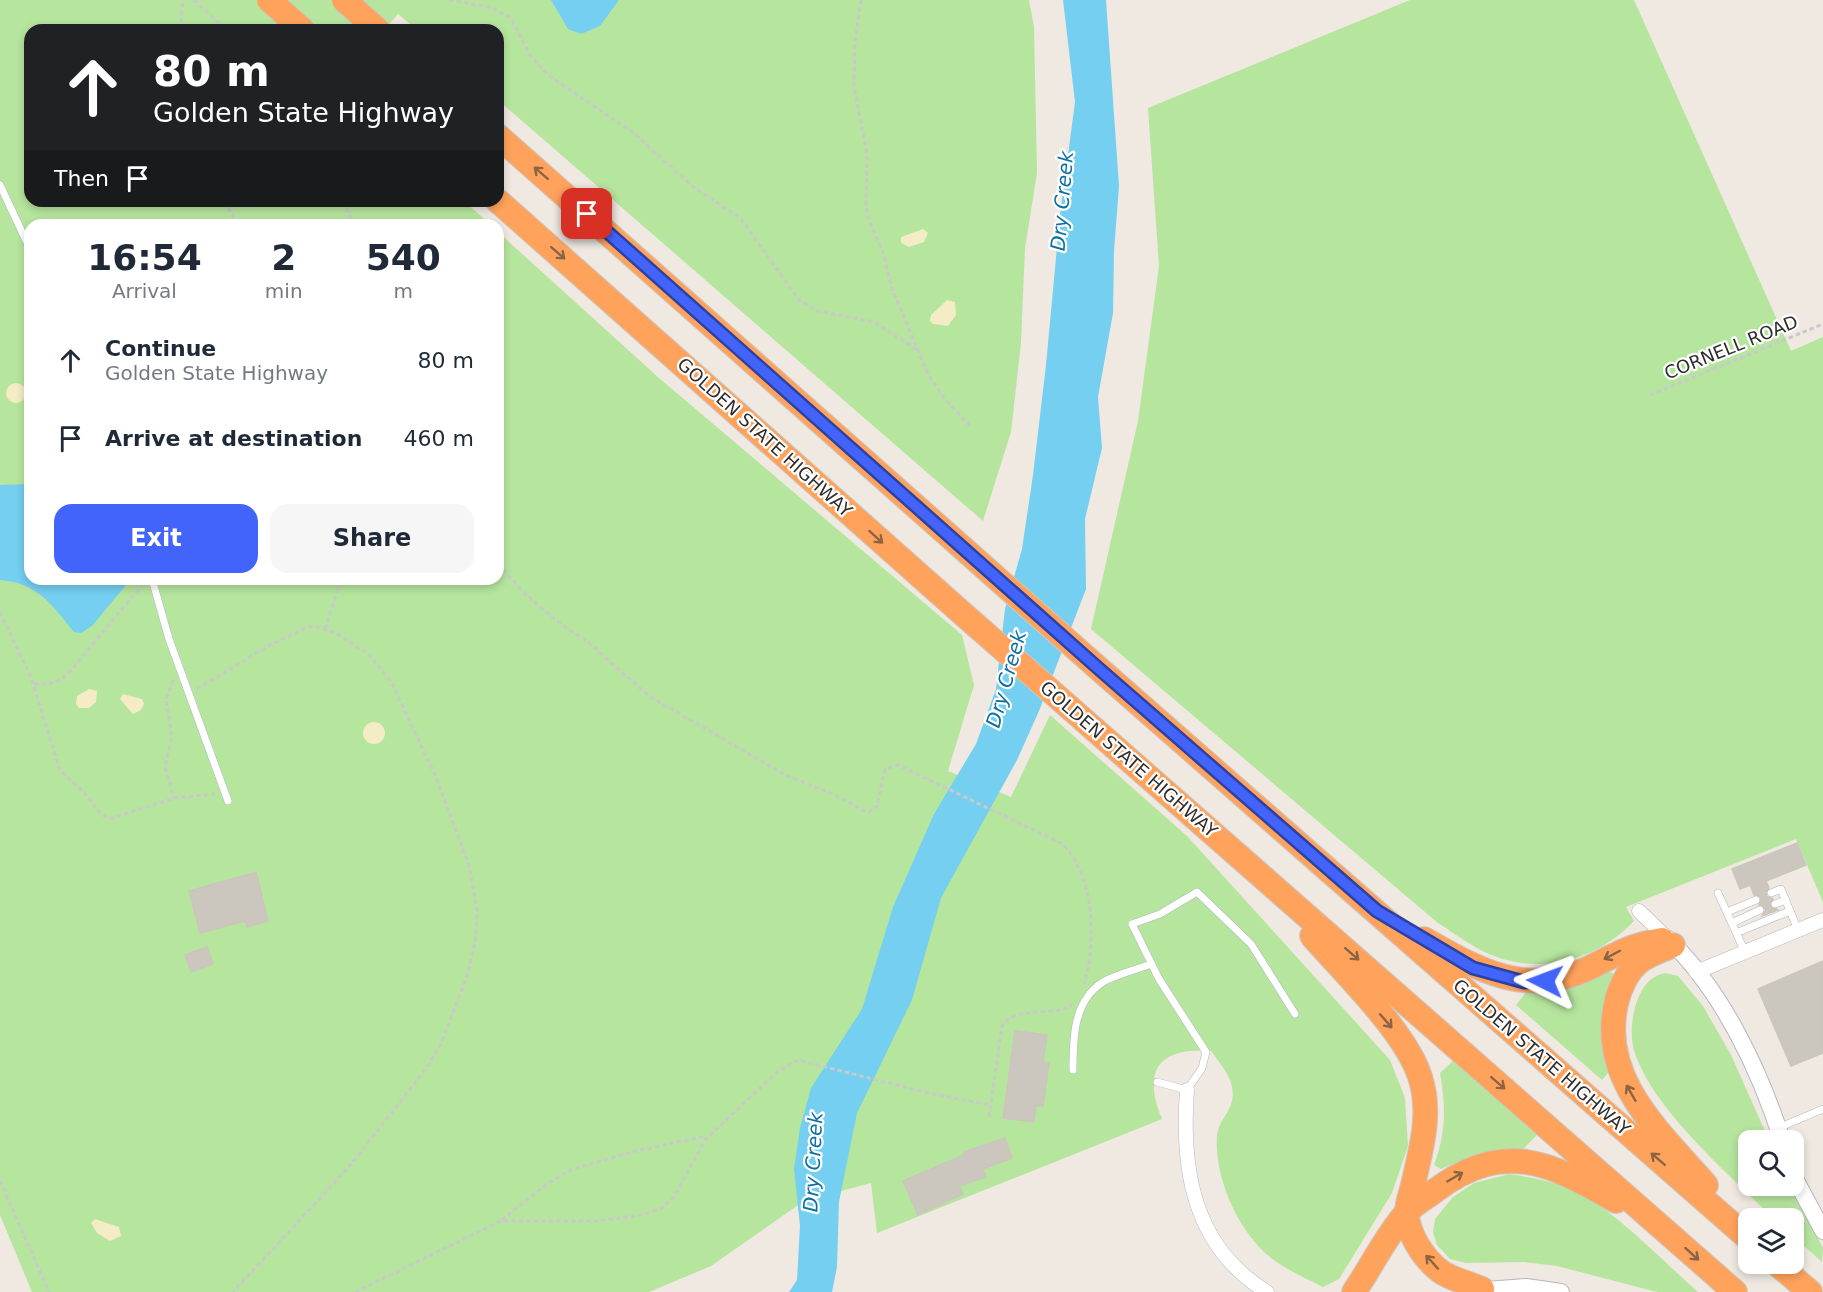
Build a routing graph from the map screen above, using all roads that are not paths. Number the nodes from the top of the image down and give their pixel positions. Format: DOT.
graph roads {
  1 [pos="269,0"];
  2 [pos="344,0"];
  3 [pos="296,24"];
  4 [pos="371,24"];
  5 [pos="504,141"];
  6 [pos="0,185"];
  7 [pos="504,206"];
  8 [pos="24,236"];
  9 [pos="154,585"];
  10 [pos="226,797"];
  11 [pos="1251,866"];
  12 [pos="1718,893"];
  13 [pos="1771,894"];
  14 [pos="1756,900"];
  15 [pos="1786,900"];
  16 [pos="1775,904"];
  17 [pos="1760,910"];
  18 [pos="1377,911"];
  19 [pos="1639,911"];
  20 [pos="1790,911"];
  21 [pos="1727,912"];
  22 [pos="1823,920"];
  23 [pos="1732,923"];
  24 [pos="1798,930"];
  25 [pos="1736,933"];
  26 [pos="1671,942"];
  27 [pos="1745,952"];
  28 [pos="1151,964"];
  29 [pos="1696,972"];
  30 [pos="1295,1014"];
  31 [pos="1073,1070"];
  32 [pos="1157,1082"];
  33 [pos="1187,1090"];
  34 [pos="1823,1109"];
  35 [pos="1778,1130"];
  36 [pos="1787,1130"];
  37 [pos="1804,1196"];
  38 [pos="1407,1212"];
  39 [pos="1738,1221"];
  40 [pos="1738,1229"];
  41 [pos="1823,1231"];
  42 [pos="1667,1232"];
  43 [pos="1789,1274"];
  44 [pos="1475,1290"];
  45 [pos="1267,1292"];
  46 [pos="1354,1292"];
  47 [pos="1561,1292"];
  48 [pos="1735,1292"];
  49 [pos="1810,1292"];
  1 -- 3 [label="highway, bridge"];
  2 -- 4 [label="highway, bridge"];
  18 -- 5 [label="highway, GOLDEN STATE HIGHWAY, one-way"];
  6 -- 8 [label="lane"];
  7 -- 11 [label="highway, GOLDEN STATE HIGHWAY, one-way"];
  9 -- 10 [label="lane"];
  11 -- 38 [label="highway, one-way"];
  11 -- 42 [label="highway, GOLDEN STATE HIGHWAY, one-way"];
  12 -- 21 [label="lane"];
  13 -- 15 [label="lane"];
  14 -- 21 [label="lane"];
  15 -- 16 [label="lane"];
  15 -- 20 [label="lane"];
  17 -- 23 [label="lane"];
  26 -- 18 [label="highway, one-way"];
  40 -- 18 [label="highway, GOLDEN STATE HIGHWAY, one-way"];
  19 -- 26 [label="street"];
  20 -- 24 [label="lane"];
  20 -- 25 [label="lane"];
  21 -- 23 [label="lane"];
  22 -- 24 [label="street"];
  23 -- 25 [label="lane"];
  24 -- 27 [label="street"];
  25 -- 27 [label="lane"];
  26 -- 29 [label="street"];
  39 -- 26 [label="highway, one-way"];
  27 -- 29 [label="street"];
  28 -- 30 [label="lane"];
  28 -- 31 [label="lane"];
  28 -- 33 [label="lane"];
  29 -- 35 [label="street"];
  32 -- 33 [label="lane"];
  33 -- 45 [label="street"];
  34 -- 36 [label="lane"];
  37 -- 41 [label="street"];
  38 -- 42 [label="highway, one-way"];
  44 -- 38 [label="highway, one-way"];
  38 -- 46 [label="highway"];
  42 -- 48 [label="highway, GOLDEN STATE HIGHWAY, one-way"];
  43 -- 49 [label="highway"];
  44 -- 47 [label="street"];
}
